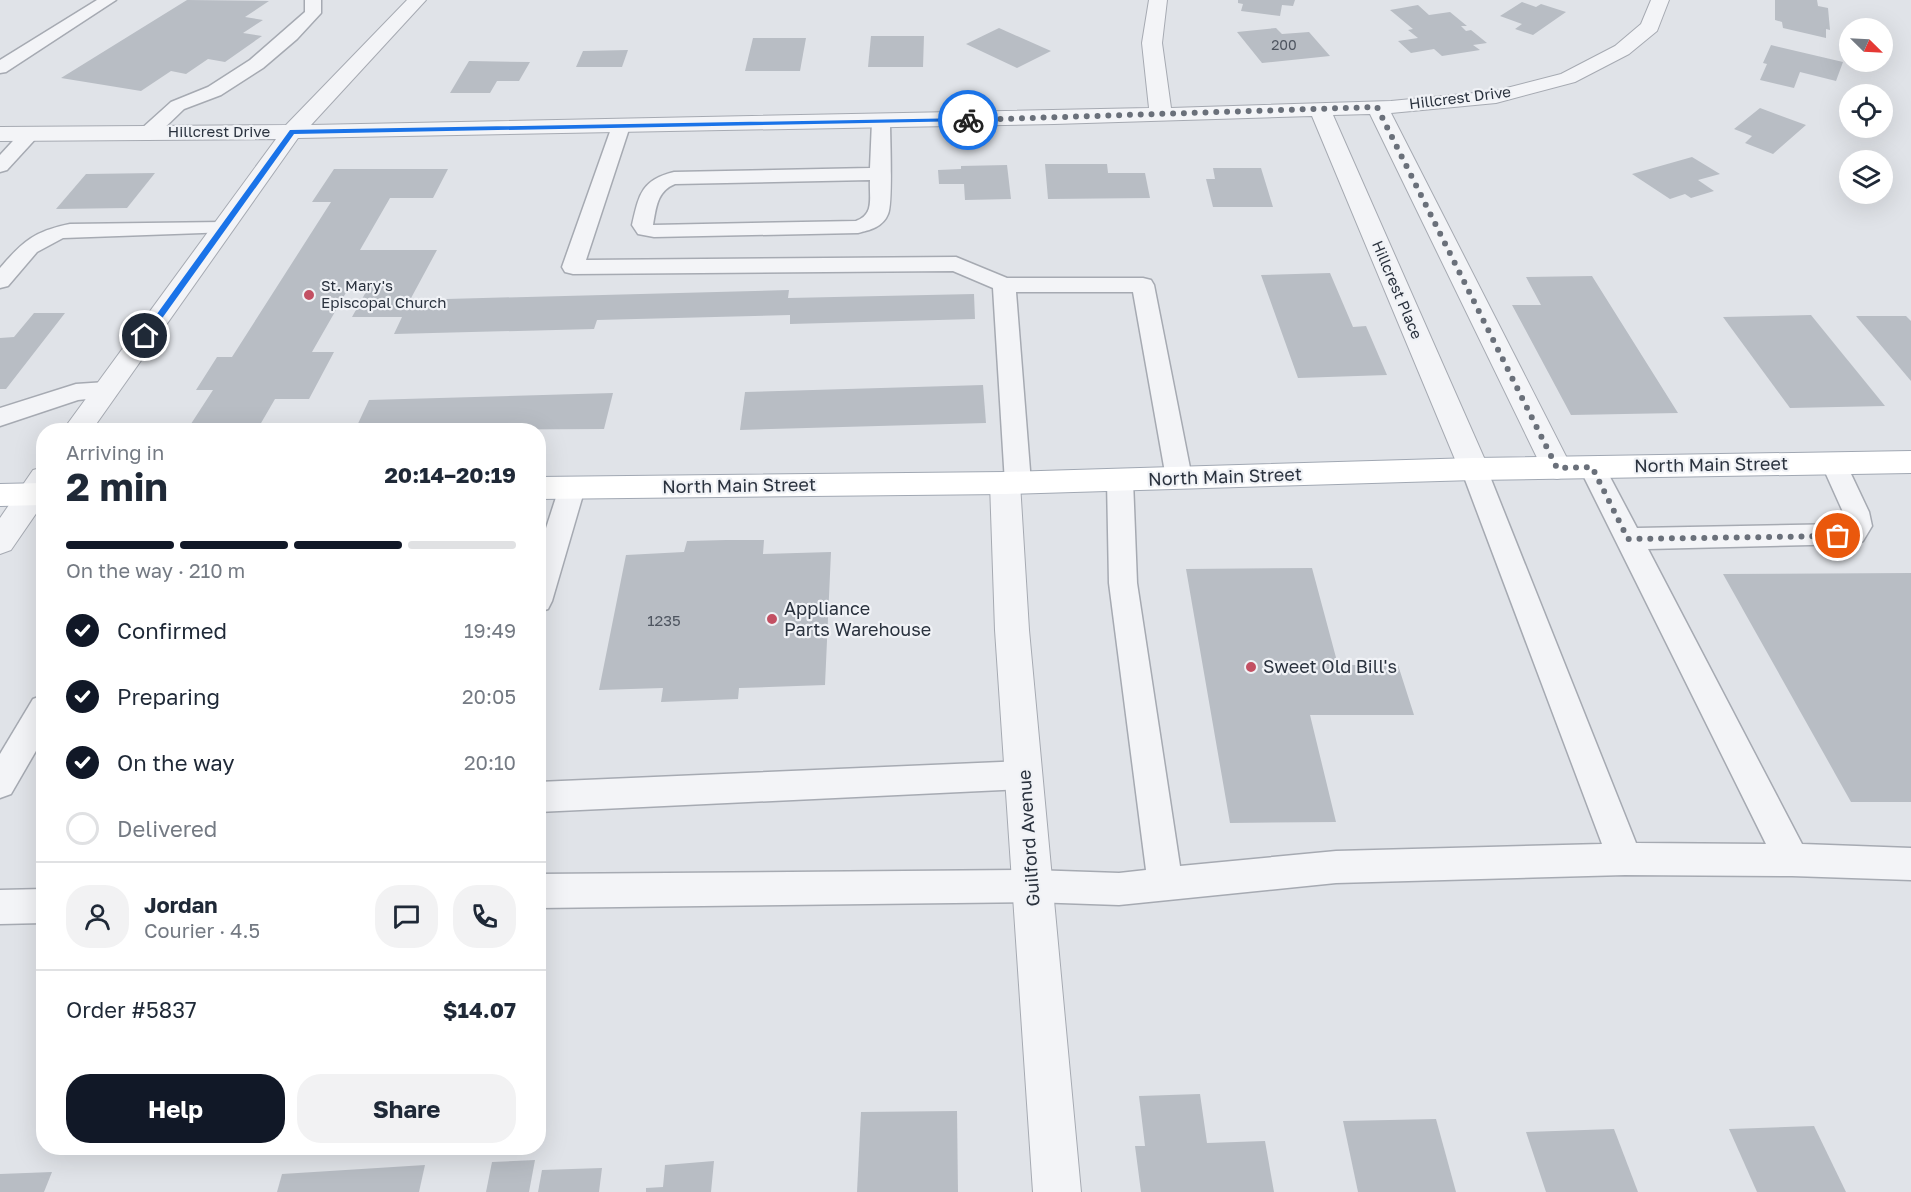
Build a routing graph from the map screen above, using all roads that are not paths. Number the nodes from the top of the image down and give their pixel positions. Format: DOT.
graph roads {
  1 [pos="108,0"];
  2 [pos="313,0"];
  3 [pos="417,0"];
  4 [pos="1158,0"];
  5 [pos="1660,0"];
  6 [pos="0,68"];
  7 [pos="1377,107"];
  8 [pos="1320,110"];
  9 [pos="1161,114"];
  10 [pos="881,121"];
  11 [pos="621,126"];
  12 [pos="292,132"];
  13 [pos="148,133"];
  14 [pos="0,134"];
  15 [pos="30,134"];
  16 [pos="0,165"];
  17 [pos="880,174"];
  18 [pos="223,228"];
  19 [pos="0,281"];
  20 [pos="1004,285"];
  21 [pos="106,390"];
  22 [pos="0,417"];
  23 [pos="82,423"];
  24 [pos="1911,462"];
  25 [pos="1834,463"];
  26 [pos="1592,467"];
  27 [pos="1557,468"];
  28 [pos="1474,469"];
  29 [pos="1179,478"];
  30 [pos="1120,480"];
  31 [pos="1011,483"];
  32 [pos="546,488"];
  33 [pos="572,488"];
  34 [pos="36,489"];
  35 [pos="36,493"];
  36 [pos="0,495"];
  37 [pos="1628,539"];
  38 [pos="0,542"];
  39 [pos="546,575"];
  40 [pos="36,722"];
  41 [pos="1024,775"];
  42 [pos="0,784"];
  43 [pos="546,797"];
  44 [pos="1624,859"];
  45 [pos="1791,860"];
  46 [pos="1911,864"];
  47 [pos="1165,884"];
  48 [pos="1032,886"];
  49 [pos="546,891"];
  50 [pos="36,906"];
  51 [pos="0,907"];
  52 [pos="1057,1192"];
  1 -- 6 [label="lane"];
  2 -- 13 [label="lane"];
  3 -- 12 [label="street"];
  4 -- 9 [label="street"];
  5 -- 7 [label="street, Hillcrest Drive"];
  7 -- 8 [label="street, Hillcrest Drive"];
  7 -- 27 [label="street"];
  8 -- 9 [label="street, Hillcrest Drive"];
  8 -- 28 [label="street, Hillcrest Place"];
  9 -- 10 [label="street, Hillcrest Drive"];
  10 -- 11 [label="street, Hillcrest Drive"];
  10 -- 17 [label="lane"];
  11 -- 12 [label="street, Hillcrest Drive"];
  11 -- 20 [label="lane"];
  12 -- 13 [label="street, Hillcrest Drive"];
  12 -- 18 [label="street"];
  13 -- 15 [label="street, Hillcrest Drive"];
  14 -- 15 [label="street, Hillcrest Drive"];
  15 -- 16 [label="lane"];
  17 -- 17 [label="lane"];
  18 -- 19 [label="lane"];
  18 -- 21 [label="street"];
  20 -- 29 [label="lane"];
  20 -- 31 [label="lane"];
  21 -- 22 [label="lane"];
  21 -- 23 [label="street"];
  24 -- 25 [label="main road, North Main Street"];
  25 -- 26 [label="main road, North Main Street"];
  25 -- 37 [label="lane"];
  26 -- 27 [label="main road, North Main Street"];
  26 -- 37 [label="lane"];
  27 -- 28 [label="main road, North Main Street"];
  28 -- 29 [label="main road, North Main Street"];
  28 -- 44 [label="lane"];
  29 -- 30 [label="main road, North Main Street"];
  30 -- 31 [label="main road, North Main Street"];
  30 -- 47 [label="lane"];
  31 -- 33 [label="main road, North Main Street"];
  31 -- 41 [label="street, Guilford Avenue"];
  32 -- 33 [label="main road, North Main Street"];
  33 -- 39 [label="lane"];
  34 -- 36 [label="main road"];
  35 -- 38 [label="street"];
  37 -- 45 [label="lane"];
  40 -- 42 [label="lane"];
  41 -- 43 [label="lane"];
  41 -- 48 [label="street, Guilford Avenue"];
  44 -- 45 [label="lane"];
  44 -- 47 [label="lane"];
  45 -- 46 [label="lane"];
  47 -- 48 [label="lane"];
  48 -- 49 [label="lane"];
  48 -- 52 [label="street, Guilford Avenue"];
  50 -- 51 [label="lane"];
}
